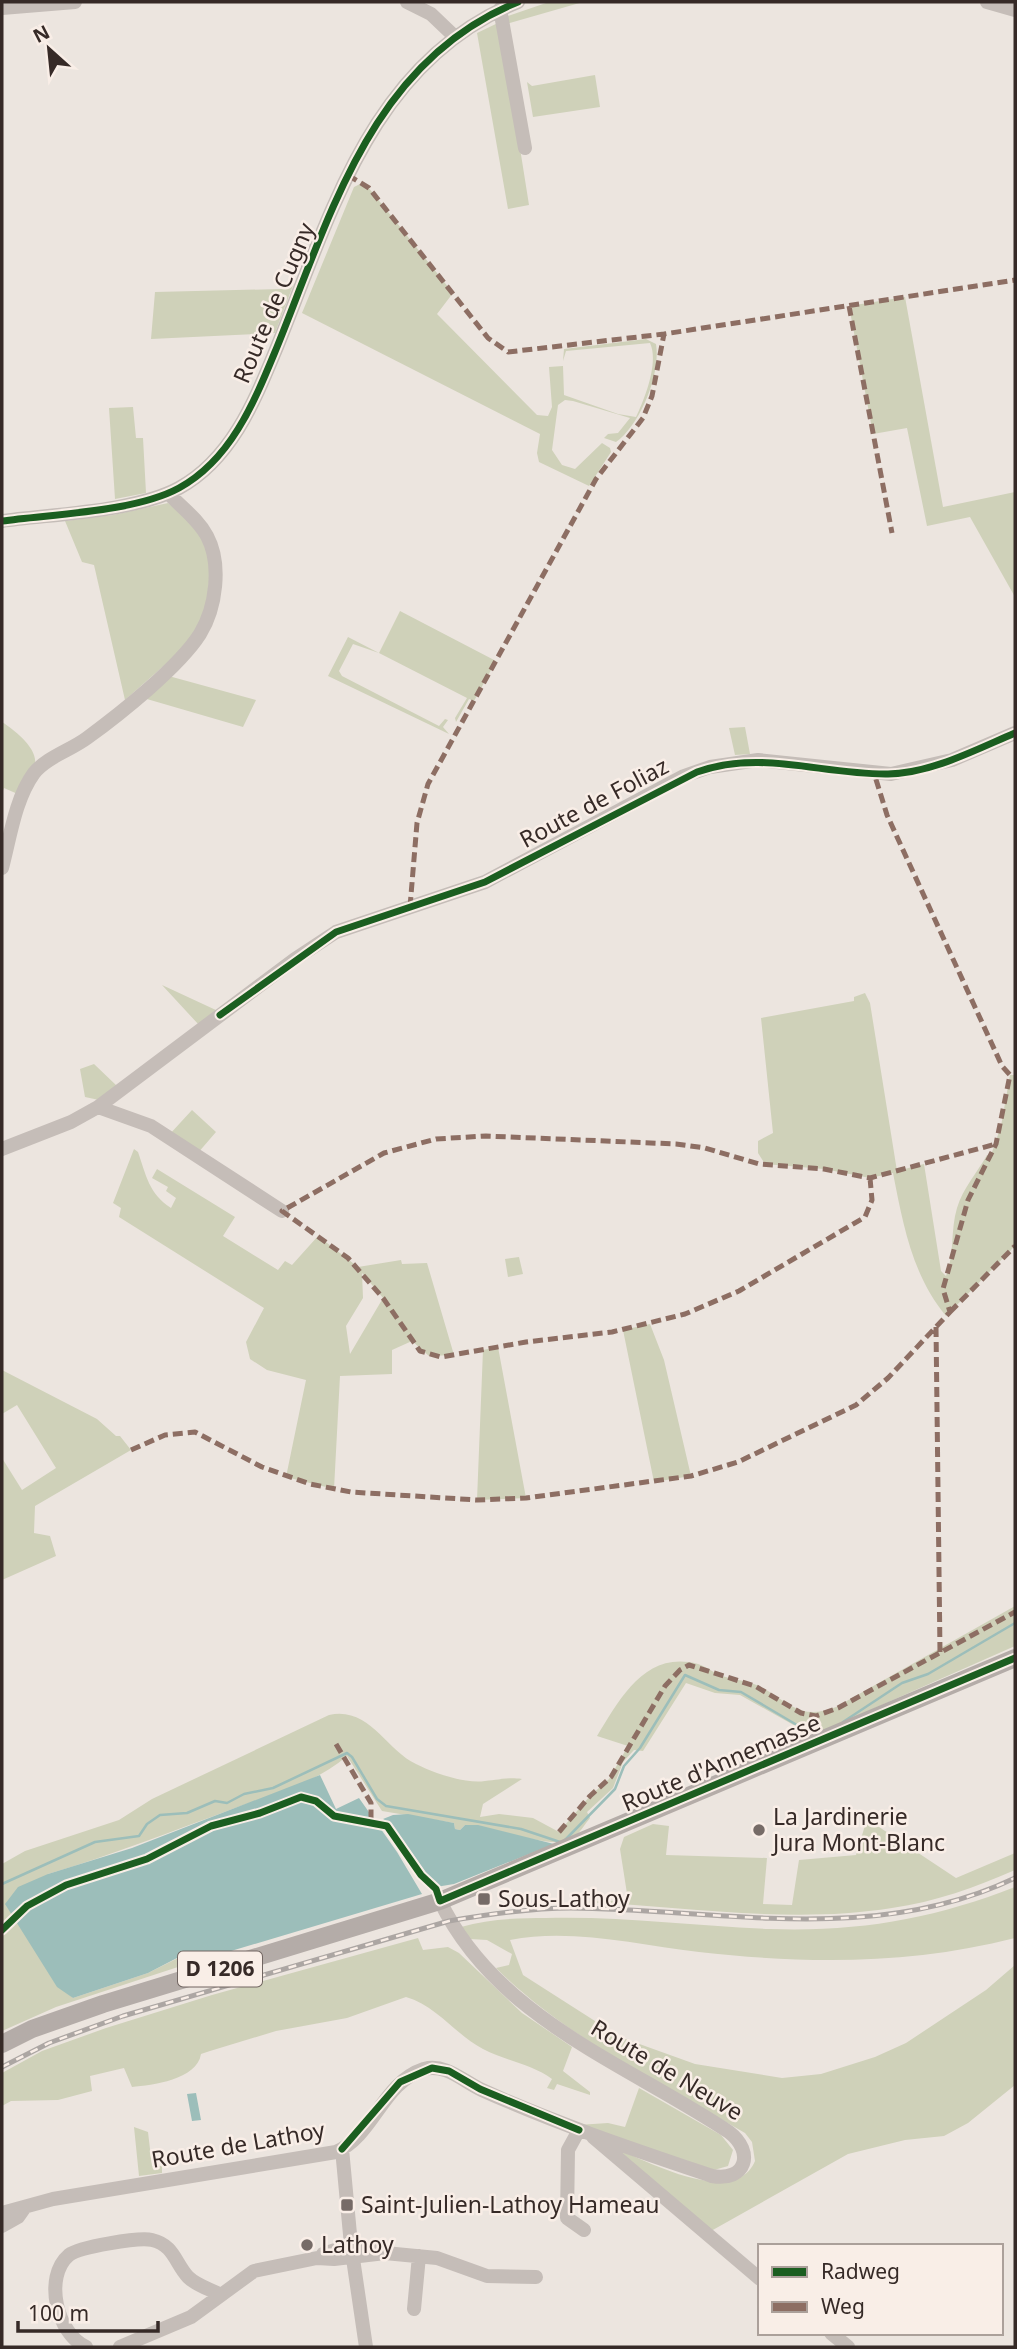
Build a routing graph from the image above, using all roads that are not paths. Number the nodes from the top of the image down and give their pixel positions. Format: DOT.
graph roads {
  1 [pos="75,2"];
  2 [pos="407,2"];
  3 [pos="518,2"];
  4 [pos="987,2"];
  5 [pos="2,8"];
  6 [pos="500,9"];
  7 [pos="1015,10"];
  8 [pos="453,36"];
  9 [pos="525,148"];
  10 [pos="168,493"];
  11 [pos="2,521"];
  12 [pos="1015,733"];
  13 [pos="2,868"];
  14 [pos="98,1107"];
  15 [pos="2,1149"];
  16 [pos="282,1211"];
  17 [pos="1015,1658"];
  18 [pos="440,1901"];
  19 [pos="2,2044"];
  20 [pos="584,2131"];
  21 [pos="342,2149"];
  22 [pos="25,2206"];
  23 [pos="2,2213"];
  24 [pos="2,2226"];
  25 [pos="584,2230"];
  26 [pos="352,2250"];
  27 [pos="419,2256"];
  28 [pos="536,2277"];
  29 [pos="758,2277"];
  30 [pos="221,2295"];
  31 [pos="414,2309"];
  32 [pos="833,2335"];
  33 [pos="86,2347"];
  34 [pos="120,2347"];
  35 [pos="366,2347"];
  36 [pos="848,2347"];
  1 -- 5 [label="street"];
  2 -- 8 [label="street"];
  3 -- 6 [label="street, Route de Cugny"];
  4 -- 7 [label="street"];
  6 -- 8 [label="street, Route de Cugny"];
  6 -- 9 [label="street"];
  8 -- 10 [label="street, Route de Cugny"];
  10 -- 11 [label="street, Route de Cugny"];
  10 -- 13 [label="street"];
  12 -- 14 [label="street, Route de Foliaz"];
  14 -- 15 [label="street, Route de Foliaz"];
  14 -- 16 [label="street"];
  17 -- 18 [label="main road, Route d'Annemasse / D 1206"];
  18 -- 19 [label="main road, Route d'Annemasse / D 1206"];
  18 -- 20 [label="street, Route de Neuve"];
  20 -- 21 [label="street, Route de Lathoy"];
  20 -- 25 [label="street"];
  20 -- 29 [label="street, Route de Lathoy"];
  21 -- 22 [label="street, Route de Lathoy"];
  21 -- 26 [label="street"];
  22 -- 23 [label="street, Route de Lathoy"];
  22 -- 24 [label="street"];
  26 -- 27 [label="street"];
  26 -- 30 [label="street"];
  26 -- 35 [label="street"];
  27 -- 28 [label="street"];
  27 -- 31 [label="street"];
  30 -- 33 [label="street"];
  30 -- 34 [label="street"];
  32 -- 36 [label="street"];
}
